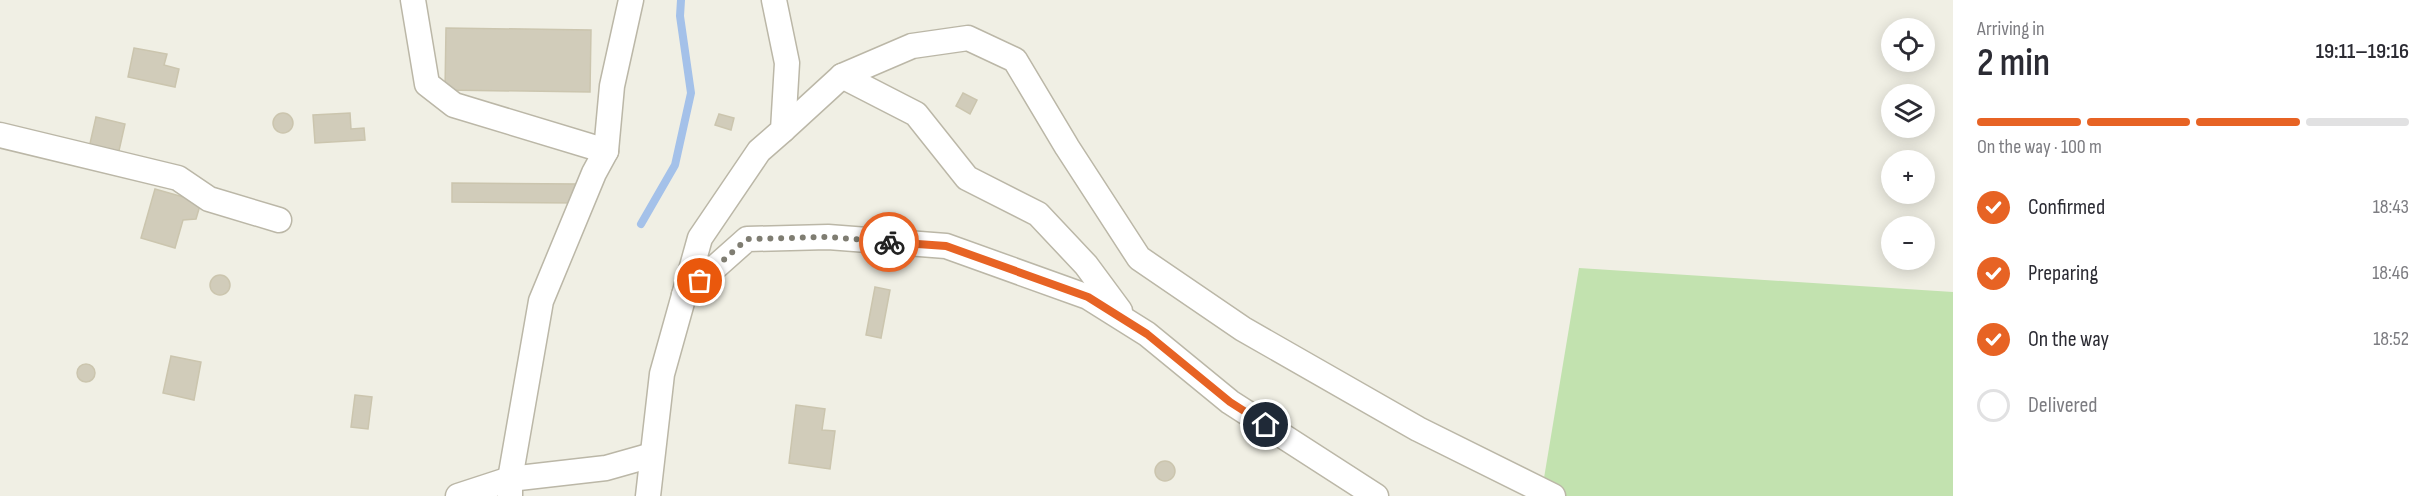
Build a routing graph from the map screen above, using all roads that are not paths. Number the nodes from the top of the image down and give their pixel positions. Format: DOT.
graph roads {
  1 [pos="413,0"];
  2 [pos="631,0"];
  3 [pos="774,0"];
  4 [pos="842,76"];
  5 [pos="783,130"];
  6 [pos="0,135"];
  7 [pos="606,151"];
  8 [pos="279,220"];
  9 [pos="684,295"];
  10 [pos="1129,323"];
  11 [pos="652,455"];
  12 [pos="510,488"];
  13 [pos="458,496"];
  14 [pos="648,496"];
  15 [pos="1376,496"];
  16 [pos="1553,496"];
  1 -- 7 [label="street"];
  2 -- 7 [label="street"];
  3 -- 5 [label="street"];
  4 -- 5 [label="street"];
  4 -- 10 [label="street"];
  4 -- 16 [label="street"];
  5 -- 9 [label="street"];
  6 -- 8 [label="street"];
  7 -- 12 [label="street"];
  9 -- 10 [label="street"];
  9 -- 11 [label="street"];
  10 -- 15 [label="street"];
  11 -- 12 [label="street"];
  11 -- 14 [label="street"];
  12 -- 13 [label="street"];
}
